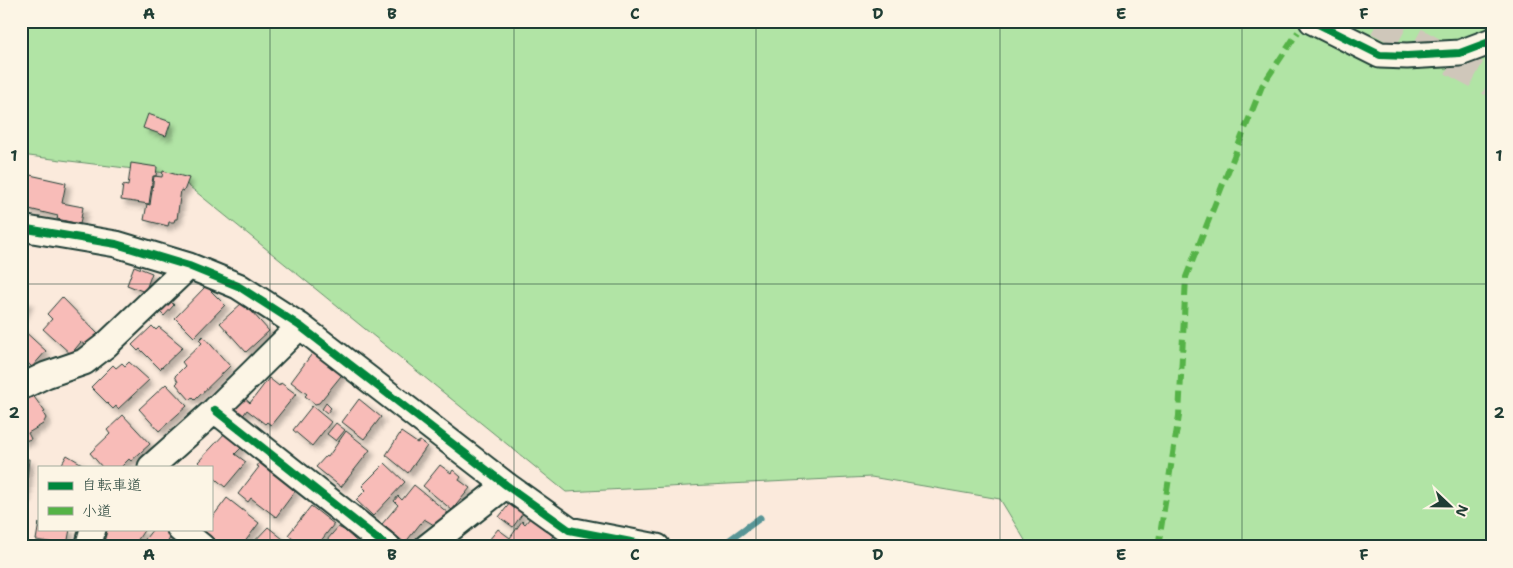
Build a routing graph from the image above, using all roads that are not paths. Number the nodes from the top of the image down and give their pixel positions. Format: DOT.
graph roads {
  1 [pos="1312,21"];
  2 [pos="1492,41"];
  3 [pos="21,228"];
  4 [pos="189,266"];
  5 [pos="300,326"];
  6 [pos="21,387"];
  7 [pos="215,410"];
  8 [pos="153,466"];
  9 [pos="506,485"];
  10 [pos="93,530"];
  11 [pos="181,530"];
  12 [pos="88,547"];
  13 [pos="202,547"];
  14 [pos="388,547"];
  15 [pos="427,547"];
  16 [pos="658,547"];
  1 -- 2 [label="street"];
  3 -- 4 [label="street"];
  4 -- 5 [label="street"];
  4 -- 6 [label="street"];
  5 -- 7 [label="street"];
  5 -- 9 [label="street"];
  7 -- 8 [label="street"];
  7 -- 14 [label="street"];
  9 -- 15 [label="street"];
  9 -- 16 [label="street"];
  10 -- 12 [label="street"];
  11 -- 13 [label="street"];
}
